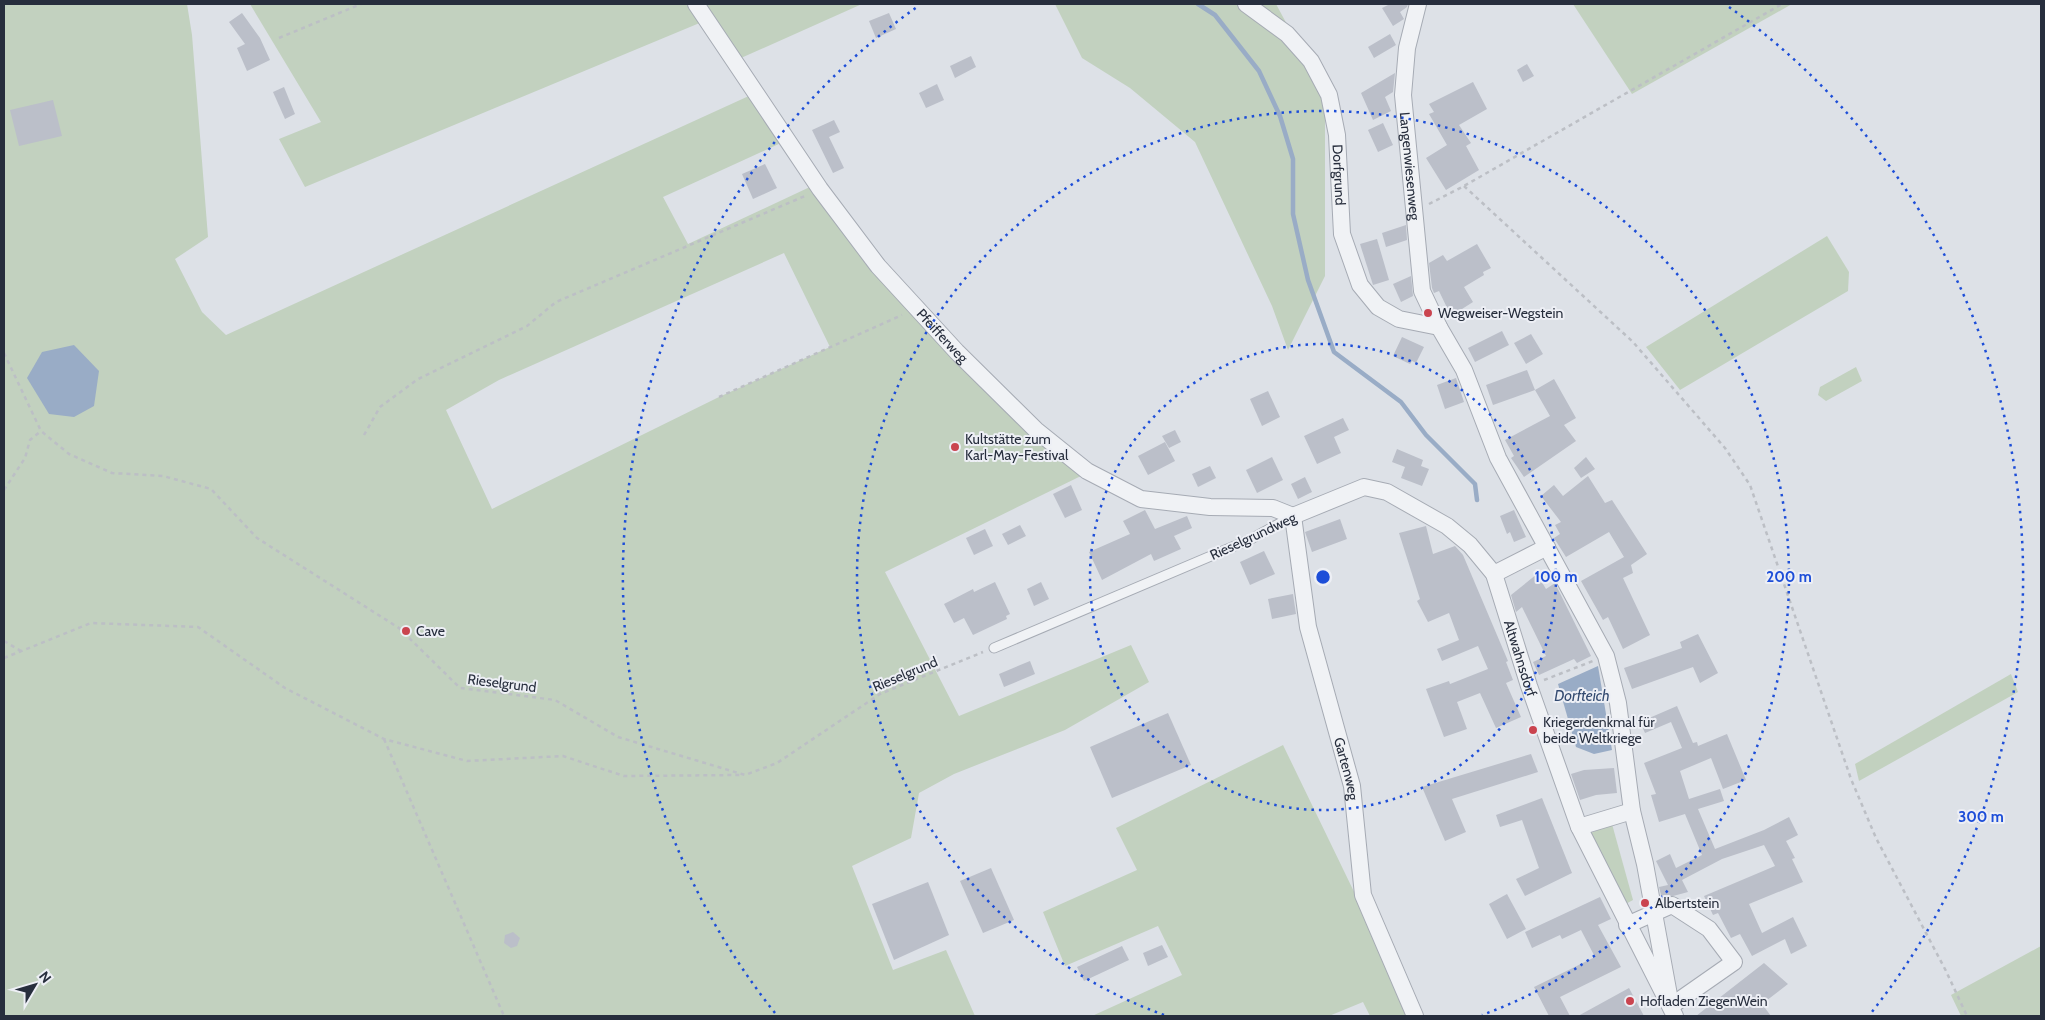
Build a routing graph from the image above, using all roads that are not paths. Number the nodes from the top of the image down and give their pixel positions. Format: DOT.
graph roads {
  1 [pos="696,4"];
  2 [pos="1246,4"];
  3 [pos="1418,4"];
  4 [pos="1439,327"];
  5 [pos="1293,516"];
  6 [pos="1547,547"];
  7 [pos="1494,574"];
  8 [pos="994,648"];
  9 [pos="1632,811"];
  10 [pos="1579,827"];
  11 [pos="1653,914"];
  12 [pos="1626,925"];
  13 [pos="1673,1011"];
  14 [pos="1414,1016"];
  1 -- 5 [label="street, Pfeifferweg"];
  2 -- 4 [label="street, Dorfgrund"];
  3 -- 4 [label="street, Langenwiesenweg"];
  4 -- 6 [label="street"];
  5 -- 7 [label="street, Rieselgrundweg"];
  5 -- 8 [label="lane, Rieselgrundweg"];
  5 -- 14 [label="street, Gartenweg"];
  6 -- 7 [label="street"];
  6 -- 9 [label="street"];
  7 -- 10 [label="street, Altwahnsdorf"];
  9 -- 10 [label="street"];
  9 -- 11 [label="street"];
  10 -- 12 [label="street, Altwahnsdorf"];
  11 -- 12 [label="street"];
  11 -- 13 [label="street"];
  11 -- 13 [label="street"];
  12 -- 13 [label="street, Altwahnsdorf"];
}
